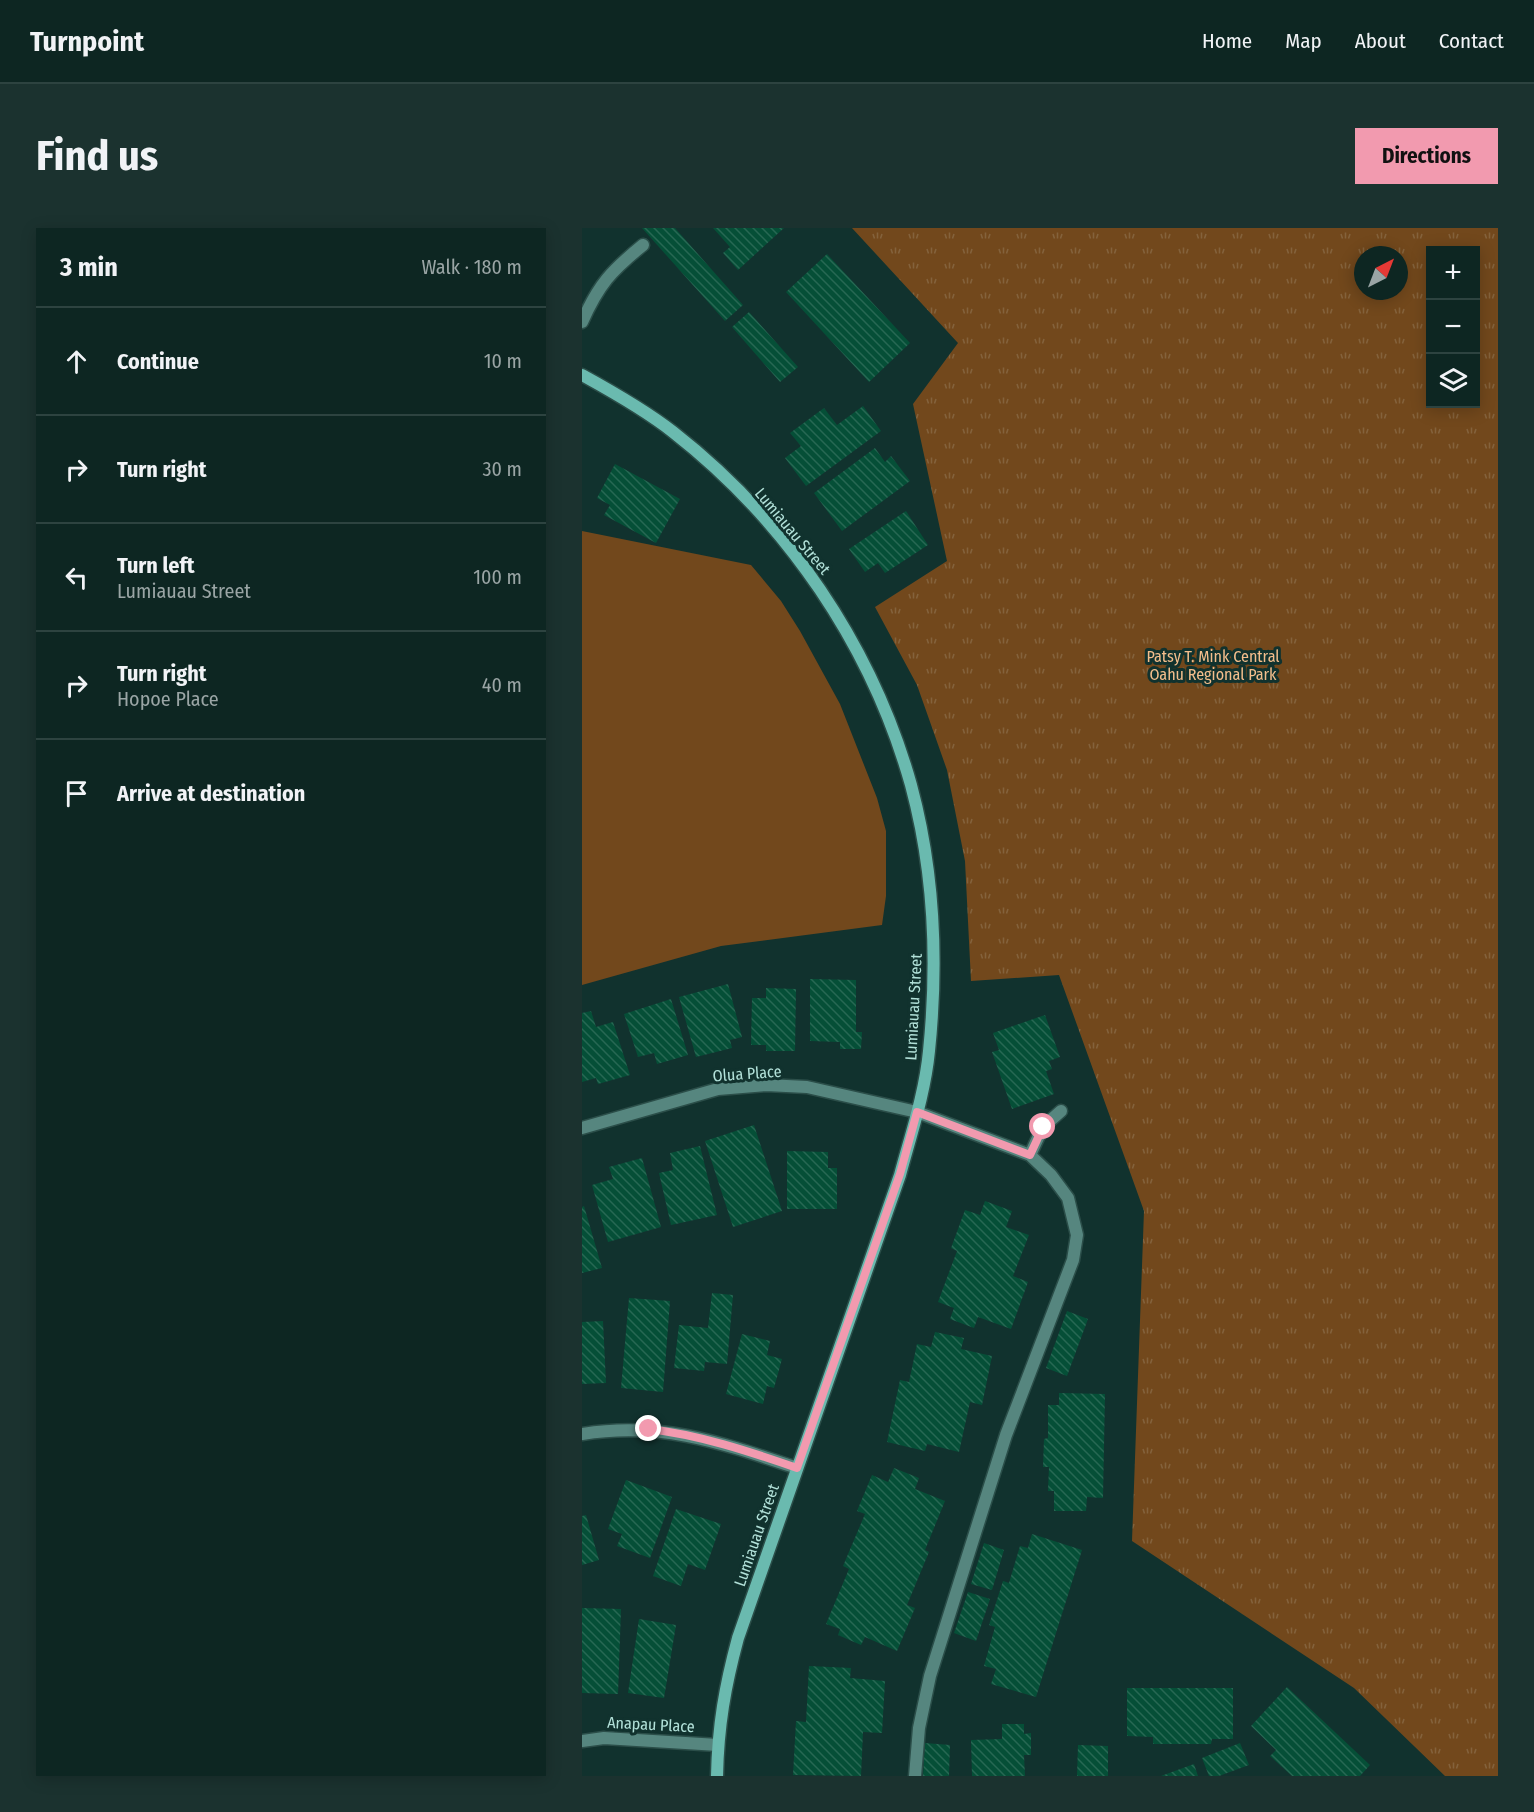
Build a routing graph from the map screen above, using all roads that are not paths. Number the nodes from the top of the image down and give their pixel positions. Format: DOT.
graph roads {
  1 [pos="643,245"];
  2 [pos="582,322"];
  3 [pos="582,375"];
  4 [pos="1061,1111"];
  5 [pos="917,1112"];
  6 [pos="582,1128"];
  7 [pos="1030,1155"];
  8 [pos="582,1434"];
  9 [pos="797,1468"];
  10 [pos="582,1741"];
  11 [pos="718,1745"];
  12 [pos="717,1776"];
  13 [pos="915,1776"];
  1 -- 2 [label="street"];
  3 -- 5 [label="street, Lumiauau Street"];
  4 -- 7 [label="street"];
  5 -- 6 [label="street, Olua Place"];
  5 -- 7 [label="street, Olua Place"];
  5 -- 9 [label="street, Lumiauau Street"];
  7 -- 13 [label="street"];
  8 -- 9 [label="street"];
  9 -- 11 [label="street, Lumiauau Street"];
  10 -- 11 [label="street, Anapau Place"];
  11 -- 12 [label="street, Lumiauau Street"];
}
